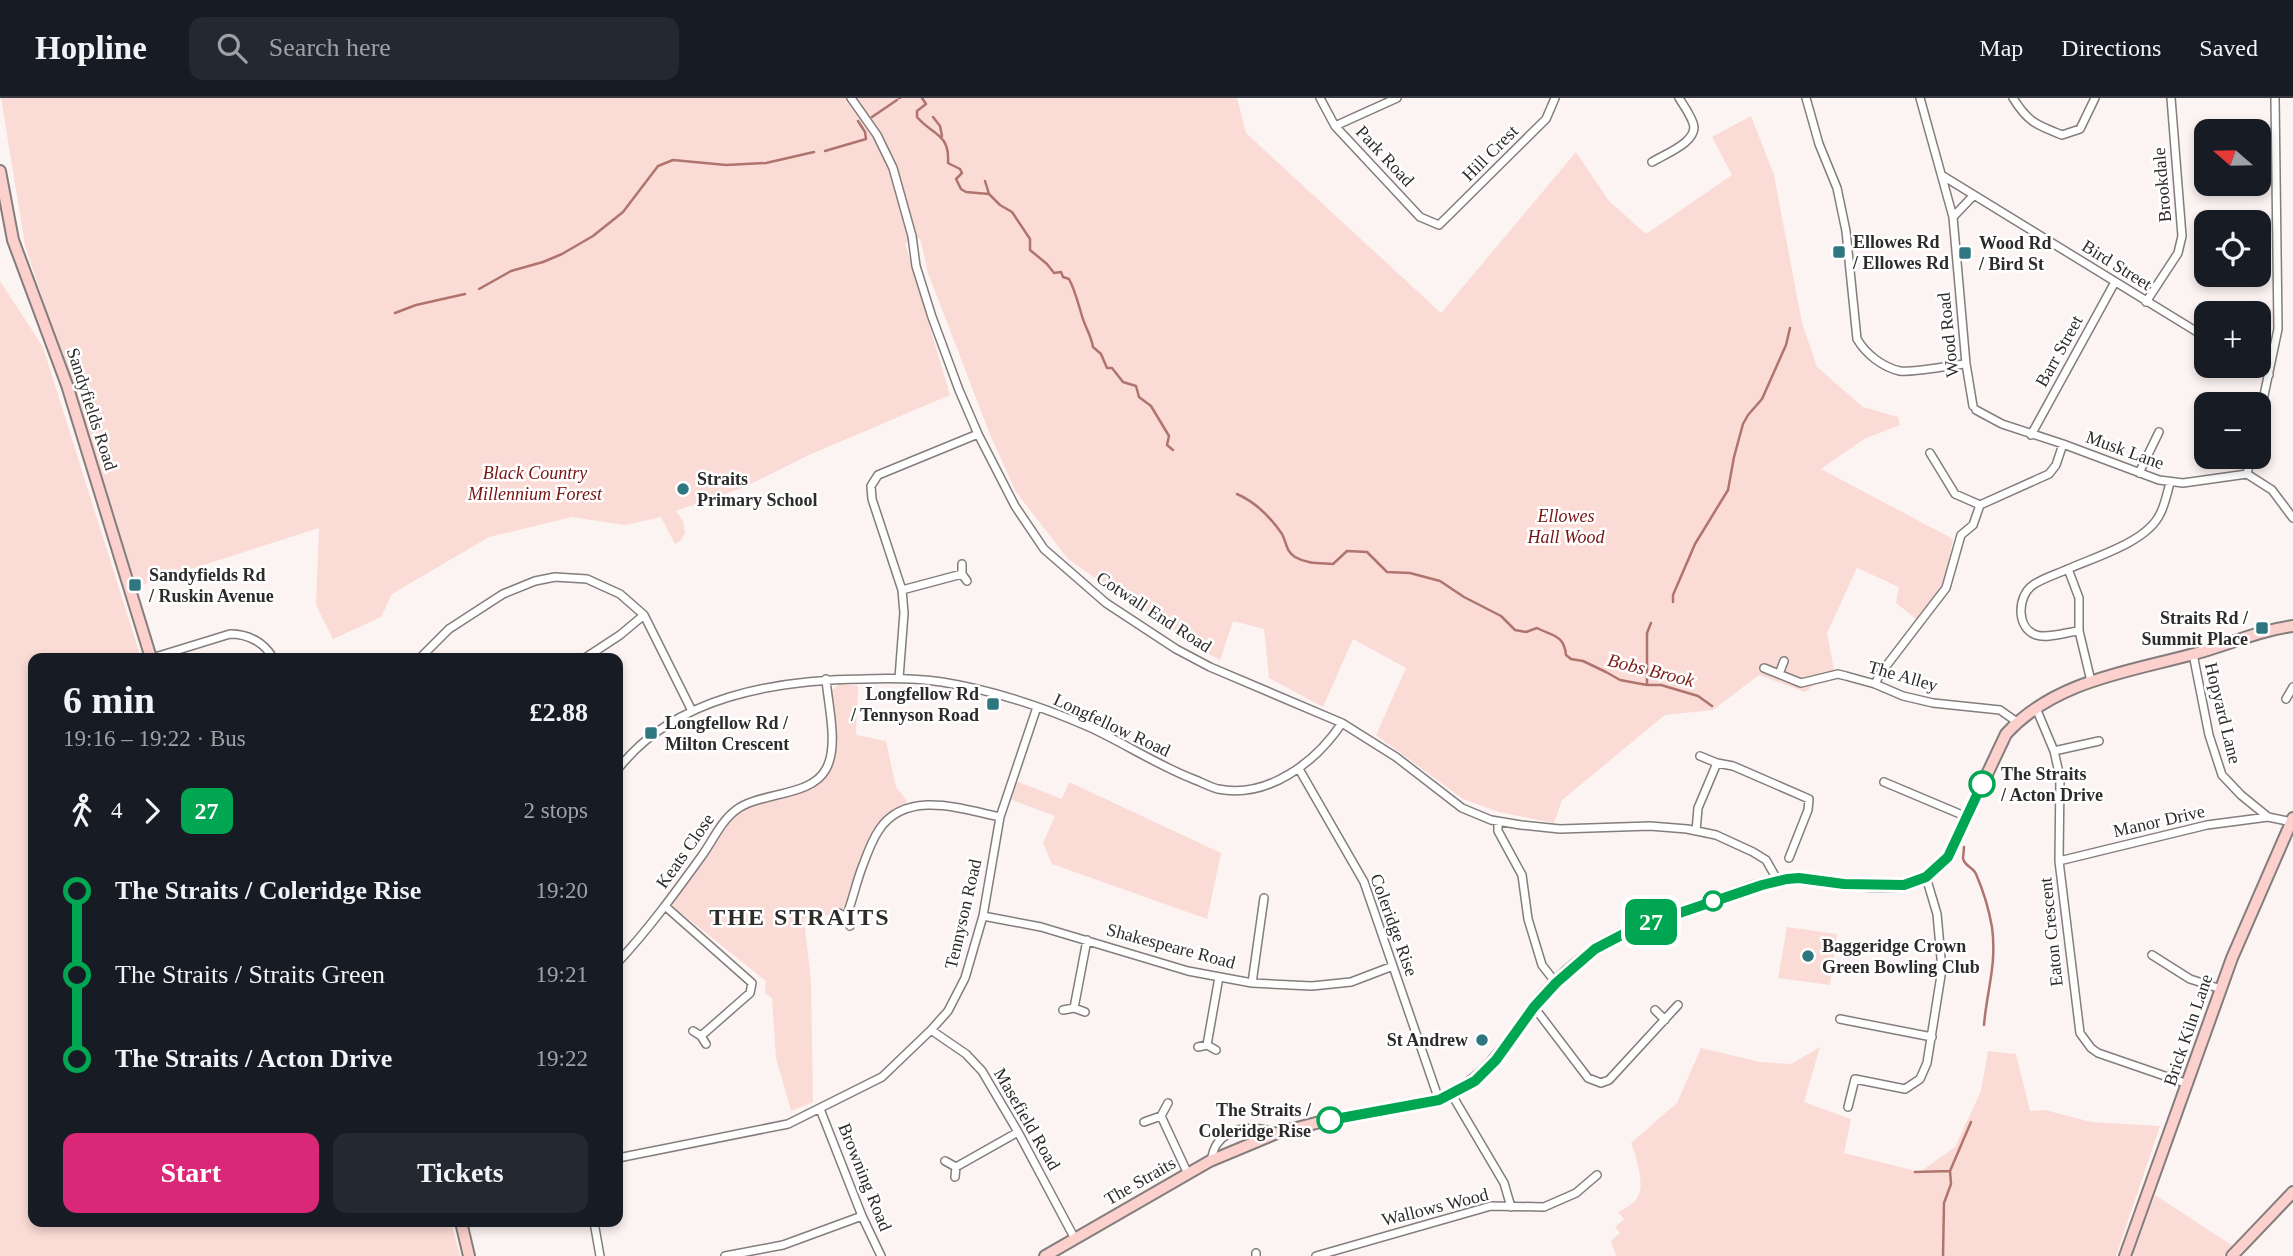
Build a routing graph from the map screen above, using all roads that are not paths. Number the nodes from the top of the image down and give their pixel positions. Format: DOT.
graph roads {
  1 [pos="851,98"];
  2 [pos="1320,98"];
  3 [pos="1397,98"];
  4 [pos="1555,98"];
  5 [pos="1679,98"];
  6 [pos="1806,98"];
  7 [pos="1920,98"];
  8 [pos="2013,98"];
  9 [pos="2095,98"];
  10 [pos="2171,98"];
  11 [pos="2275,98"];
  12 [pos="1335,126"];
  13 [pos="1652,162"];
  14 [pos="0,171"];
  15 [pos="1943,176"];
  16 [pos="1975,195"];
  17 [pos="1953,217"];
  18 [pos="1439,225"];
  19 [pos="2115,282"];
  20 [pos="2146,302"];
  21 [pos="2194,330"];
  22 [pos="1966,363"];
  23 [pos="2271,365"];
  24 [pos="1975,408"];
  25 [pos="2159,432"];
  26 [pos="978,434"];
  27 [pos="2031,435"];
  28 [pos="2063,444"];
  29 [pos="1930,453"];
  30 [pos="2248,469"];
  31 [pos="2139,473"];
  32 [pos="2247,474"];
  33 [pos="2170,483"];
  34 [pos="1980,505"];
  35 [pos="2293,518"];
  36 [pos="962,564"];
  37 [pos="2068,569"];
  38 [pos="962,574"];
  39 [pos="967,581"];
  40 [pos="902,590"];
  41 [pos="643,615"];
  42 [pos="2293,626"];
  43 [pos="2079,631"];
  44 [pos="150,653"];
  45 [pos="168,653"];
  46 [pos="270,653"];
  47 [pos="426,653"];
  48 [pos="593,653"];
  49 [pos="2193,654"];
  50 [pos="1784,661"];
  51 [pos="1764,668"];
  52 [pos="1779,674"];
  53 [pos="899,678"];
  54 [pos="826,679"];
  55 [pos="2091,681"];
  56 [pos="1875,684"];
  57 [pos="2293,687"];
  58 [pos="2286,699"];
  59 [pos="1037,707"];
  60 [pos="2036,708"];
  61 [pos="692,711"];
  62 [pos="2017,722"];
  63 [pos="1342,723"];
  64 [pos="2099,741"];
  65 [pos="2054,751"];
  66 [pos="1700,756"];
  67 [pos="623,763"];
  68 [pos="1717,763"];
  69 [pos="1299,769"];
  70 [pos="1884,782"];
  71 [pos="1000,817"];
  72 [pos="1966,817"];
  73 [pos="2268,817"];
  74 [pos="2293,821"];
  75 [pos="1498,822"];
  76 [pos="1696,831"];
  77 [pos="1789,858"];
  78 [pos="2059,860"];
  79 [pos="1926,877"];
  80 [pos="1778,881"];
  81 [pos="1264,898"];
  82 [pos="665,906"];
  83 [pos="983,916"];
  84 [pos="850,926"];
  85 [pos="1087,940"];
  86 [pos="2152,955"];
  87 [pos="623,956"];
  88 [pos="1393,966"];
  89 [pos="1219,977"];
  90 [pos="1252,983"];
  91 [pos="1556,983"];
  92 [pos="2221,989"];
  93 [pos="1678,1005"];
  94 [pos="1534,1007"];
  95 [pos="1074,1008"];
  96 [pos="1063,1010"];
  97 [pos="1655,1010"];
  98 [pos="1085,1012"];
  99 [pos="1840,1019"];
  100 [pos="1665,1020"];
  101 [pos="931,1030"];
  102 [pos="693,1031"];
  103 [pos="701,1036"];
  104 [pos="1932,1038"];
  105 [pos="706,1044"];
  106 [pos="1216,1050"];
  107 [pos="2188,1084"];
  108 [pos="1452,1095"];
  109 [pos="1439,1100"];
  110 [pos="1168,1103"];
  111 [pos="1848,1107"];
  112 [pos="820,1109"];
  113 [pos="1161,1116"];
  114 [pos="1144,1122"];
  115 [pos="1018,1132"];
  116 [pos="1277,1133"];
  117 [pos="623,1157"];
  118 [pos="945,1160"];
  119 [pos="1210,1161"];
  120 [pos="957,1167"];
  121 [pos="1188,1174"];
  122 [pos="1597,1175"];
  123 [pos="955,1177"];
  124 [pos="2293,1192"];
  125 [pos="1511,1207"];
  126 [pos="862,1216"];
  127 [pos="462,1227"];
  128 [pos="595,1227"];
  129 [pos="1075,1239"];
  130 [pos="469,1256"];
  131 [pos="600,1256"];
  132 [pos="725,1256"];
  133 [pos="881,1256"];
  134 [pos="1045,1256"];
  135 [pos="1316,1256"];
  136 [pos="2125,1256"];
  137 [pos="2232,1256"];
  1 -- 26 [label="street, Cotwall End Road"];
  2 -- 12 [label="street, Park Road"];
  3 -- 12 [label="street"];
  4 -- 18 [label="street, Hill Crest"];
  5 -- 13 [label="street"];
  6 -- 22 [label="street"];
  7 -- 15 [label="street, Wood Road"];
  8 -- 9 [label="street"];
  10 -- 20 [label="street, Brookdale"];
  11 -- 23 [label="street"];
  12 -- 18 [label="street, Park Road"];
  14 -- 44 [label="street, Sandyfields Road"];
  15 -- 16 [label="street, Bird Street"];
  15 -- 17 [label="street, Wood Road"];
  16 -- 17 [label="street"];
  16 -- 19 [label="street, Bird Street"];
  17 -- 22 [label="street, Wood Road"];
  19 -- 20 [label="street, Bird Street"];
  19 -- 27 [label="street, Barr Street"];
  20 -- 21 [label="street, Bird Street"];
  22 -- 24 [label="street, Wood Road"];
  24 -- 27 [label="street, Musk Lane"];
  25 -- 31 [label="street"];
  26 -- 40 [label="street"];
  26 -- 63 [label="street, Cotwall End Road"];
  27 -- 28 [label="street, Musk Lane"];
  28 -- 31 [label="street, Musk Lane"];
  28 -- 34 [label="street"];
  29 -- 34 [label="street"];
  30 -- 32 [label="street"];
  31 -- 33 [label="street, Musk Lane"];
  32 -- 33 [label="street, Musk Lane"];
  32 -- 35 [label="street"];
  33 -- 37 [label="street"];
  34 -- 56 [label="street"];
  36 -- 38 [label="street"];
  37 -- 43 [label="street"];
  37 -- 43 [label="street"];
  38 -- 39 [label="street"];
  38 -- 40 [label="street"];
  40 -- 53 [label="street"];
  41 -- 47 [label="street"];
  41 -- 48 [label="street"];
  41 -- 61 [label="street"];
  42 -- 49 [label="street"];
  43 -- 55 [label="street"];
  45 -- 46 [label="street"];
  49 -- 55 [label="street"];
  49 -- 73 [label="street, Hopyard Lane"];
  50 -- 52 [label="street"];
  51 -- 52 [label="street, The Alley"];
  52 -- 56 [label="street, The Alley"];
  53 -- 54 [label="street, Longfellow Road"];
  53 -- 59 [label="street, Longfellow Road"];
  54 -- 61 [label="street, Longfellow Road"];
  54 -- 82 [label="street, Keats Close"];
  55 -- 60 [label="street"];
  56 -- 62 [label="street, The Alley"];
  57 -- 58 [label="street"];
  59 -- 69 [label="street, Longfellow Road"];
  59 -- 71 [label="street, Tennyson Road"];
  60 -- 62 [label="street"];
  60 -- 65 [label="street, Eaton Crescent"];
  61 -- 67 [label="street, Longfellow Road"];
  62 -- 72 [label="street"];
  63 -- 69 [label="street, Longfellow Road"];
  63 -- 75 [label="street, Cotwall End Road"];
  64 -- 65 [label="street"];
  65 -- 78 [label="street, Eaton Crescent"];
  66 -- 68 [label="street"];
  68 -- 76 [label="street"];
  68 -- 77 [label="street"];
  69 -- 88 [label="street, Coleridge Rise"];
  70 -- 72 [label="street"];
  71 -- 83 [label="street, Tennyson Road"];
  71 -- 84 [label="street"];
  72 -- 79 [label="street"];
  73 -- 74 [label="street, Hopyard Lane"];
  73 -- 78 [label="street, Manor Drive"];
  74 -- 92 [label="street, Brick Kiln Lane"];
  75 -- 76 [label="street, Cotwall End Road"];
  75 -- 91 [label="street"];
  76 -- 80 [label="street, Cotwall End Road"];
  78 -- 107 [label="street, Eaton Crescent"];
  79 -- 80 [label="street, The Straits"];
  79 -- 104 [label="street"];
  80 -- 91 [label="street, The Straits"];
  81 -- 90 [label="street"];
  82 -- 87 [label="street, Keats Close"];
  82 -- 103 [label="street"];
  83 -- 85 [label="street, Shakespeare Road"];
  83 -- 101 [label="street, Tennyson Road"];
  85 -- 89 [label="street, Shakespeare Road"];
  85 -- 95 [label="street"];
  86 -- 92 [label="street"];
  88 -- 90 [label="street, Shakespeare Road"];
  88 -- 109 [label="street, Coleridge Rise"];
  89 -- 90 [label="street, Shakespeare Road"];
  89 -- 106 [label="street"];
  91 -- 94 [label="street, The Straits"];
  92 -- 107 [label="street, Brick Kiln Lane"];
  93 -- 100 [label="street"];
  94 -- 100 [label="street"];
  94 -- 108 [label="street, The Straits"];
  95 -- 96 [label="street"];
  95 -- 98 [label="street"];
  97 -- 100 [label="street"];
  99 -- 104 [label="street"];
  101 -- 112 [label="street, Tennyson Road"];
  101 -- 115 [label="street, Masefield Road"];
  102 -- 103 [label="street"];
  103 -- 105 [label="street"];
  104 -- 111 [label="street"];
  107 -- 136 [label="street, Brick Kiln Lane"];
  108 -- 109 [label="street, The Straits"];
  108 -- 125 [label="street"];
  109 -- 116 [label="street, The Straits"];
  110 -- 113 [label="street"];
  112 -- 117 [label="street, Tennyson Road"];
  112 -- 126 [label="street, Browning Road"];
  113 -- 114 [label="street"];
  113 -- 121 [label="street"];
  115 -- 120 [label="street"];
  115 -- 129 [label="street, Masefield Road"];
  116 -- 119 [label="street, The Straits"];
  116 -- 119 [label="street"];
  118 -- 120 [label="street"];
  119 -- 121 [label="street, The Straits"];
  120 -- 123 [label="street"];
  121 -- 129 [label="street, The Straits"];
  122 -- 125 [label="street, Wallows Wood"];
  124 -- 137 [label="street"];
  125 -- 135 [label="street, Wallows Wood"];
  126 -- 132 [label="street"];
  126 -- 133 [label="street, Browning Road"];
  127 -- 130 [label="street"];
  128 -- 131 [label="street"];
  129 -- 134 [label="street, The Straits"];
}
